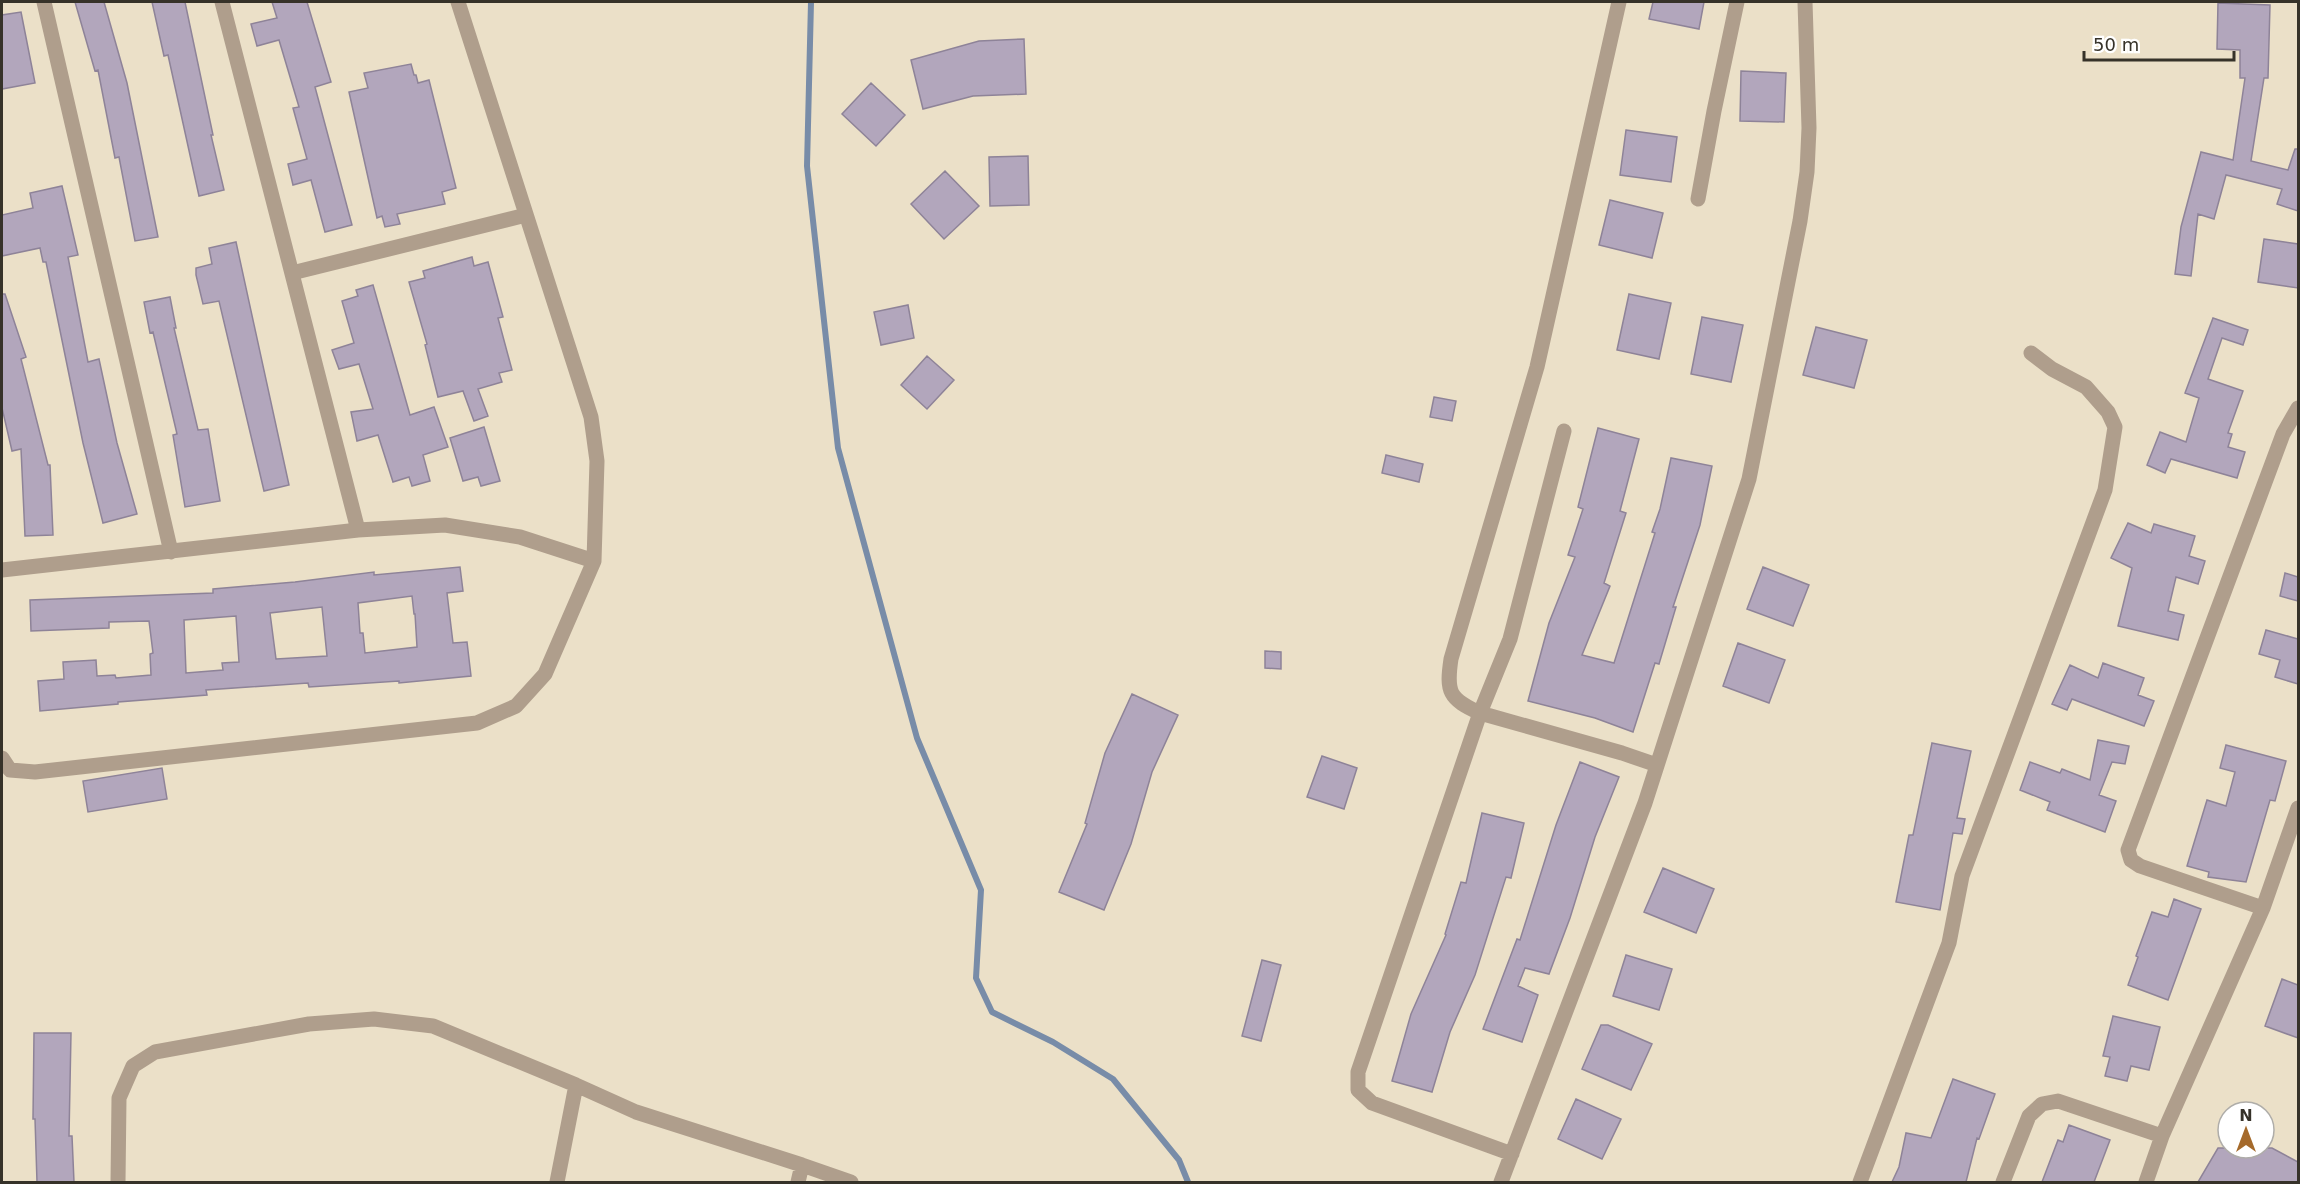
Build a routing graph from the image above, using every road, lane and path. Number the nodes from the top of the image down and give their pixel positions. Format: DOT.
graph roads {
  1 [pos="44,2"];
  2 [pos="222,2"];
  3 [pos="458,2"];
  4 [pos="1619,2"];
  5 [pos="1737,2"];
  6 [pos="1805,2"];
  7 [pos="1698,199"];
  8 [pos="526,215"];
  9 [pos="292,273"];
  10 [pos="2031,353"];
  11 [pos="2298,408"];
  12 [pos="1563,431"];
  13 [pos="358,530"];
  14 [pos="171,552"];
  15 [pos="594,561"];
  16 [pos="2,570"];
  17 [pos="1480,713"];
  18 [pos="2,758"];
  19 [pos="1657,765"];
  20 [pos="2298,808"];
  21 [pos="2263,908"];
  22 [pos="576,1085"];
  23 [pos="2162,1136"];
  24 [pos="1512,1154"];
  25 [pos="802,1164"];
  26 [pos="118,1182"];
  27 [pos="557,1182"];
  28 [pos="798,1182"];
  29 [pos="851,1182"];
  30 [pos="1501,1182"];
  31 [pos="1860,1182"];
  32 [pos="2003,1182"];
  33 [pos="2146,1182"];
  1 -- 14 [label="street"];
  2 -- 9 [label="street"];
  3 -- 8 [label="street"];
  4 -- 17 [label="street"];
  5 -- 7 [label="street"];
  6 -- 19 [label="street"];
  8 -- 9 [label="street"];
  8 -- 15 [label="street"];
  9 -- 13 [label="street"];
  10 -- 31 [label="street"];
  11 -- 21 [label="street"];
  12 -- 17 [label="street"];
  13 -- 14 [label="street"];
  13 -- 15 [label="street"];
  14 -- 16 [label="street"];
  15 -- 18 [label="street"];
  17 -- 19 [label="street"];
  17 -- 24 [label="street"];
  19 -- 24 [label="street"];
  20 -- 21 [label="street"];
  21 -- 23 [label="street"];
  22 -- 25 [label="street"];
  22 -- 26 [label="street"];
  22 -- 27 [label="street"];
  23 -- 32 [label="street"];
  23 -- 33 [label="street"];
  24 -- 30 [label="street"];
  25 -- 28 [label="street"];
  25 -- 29 [label="street"];
}
